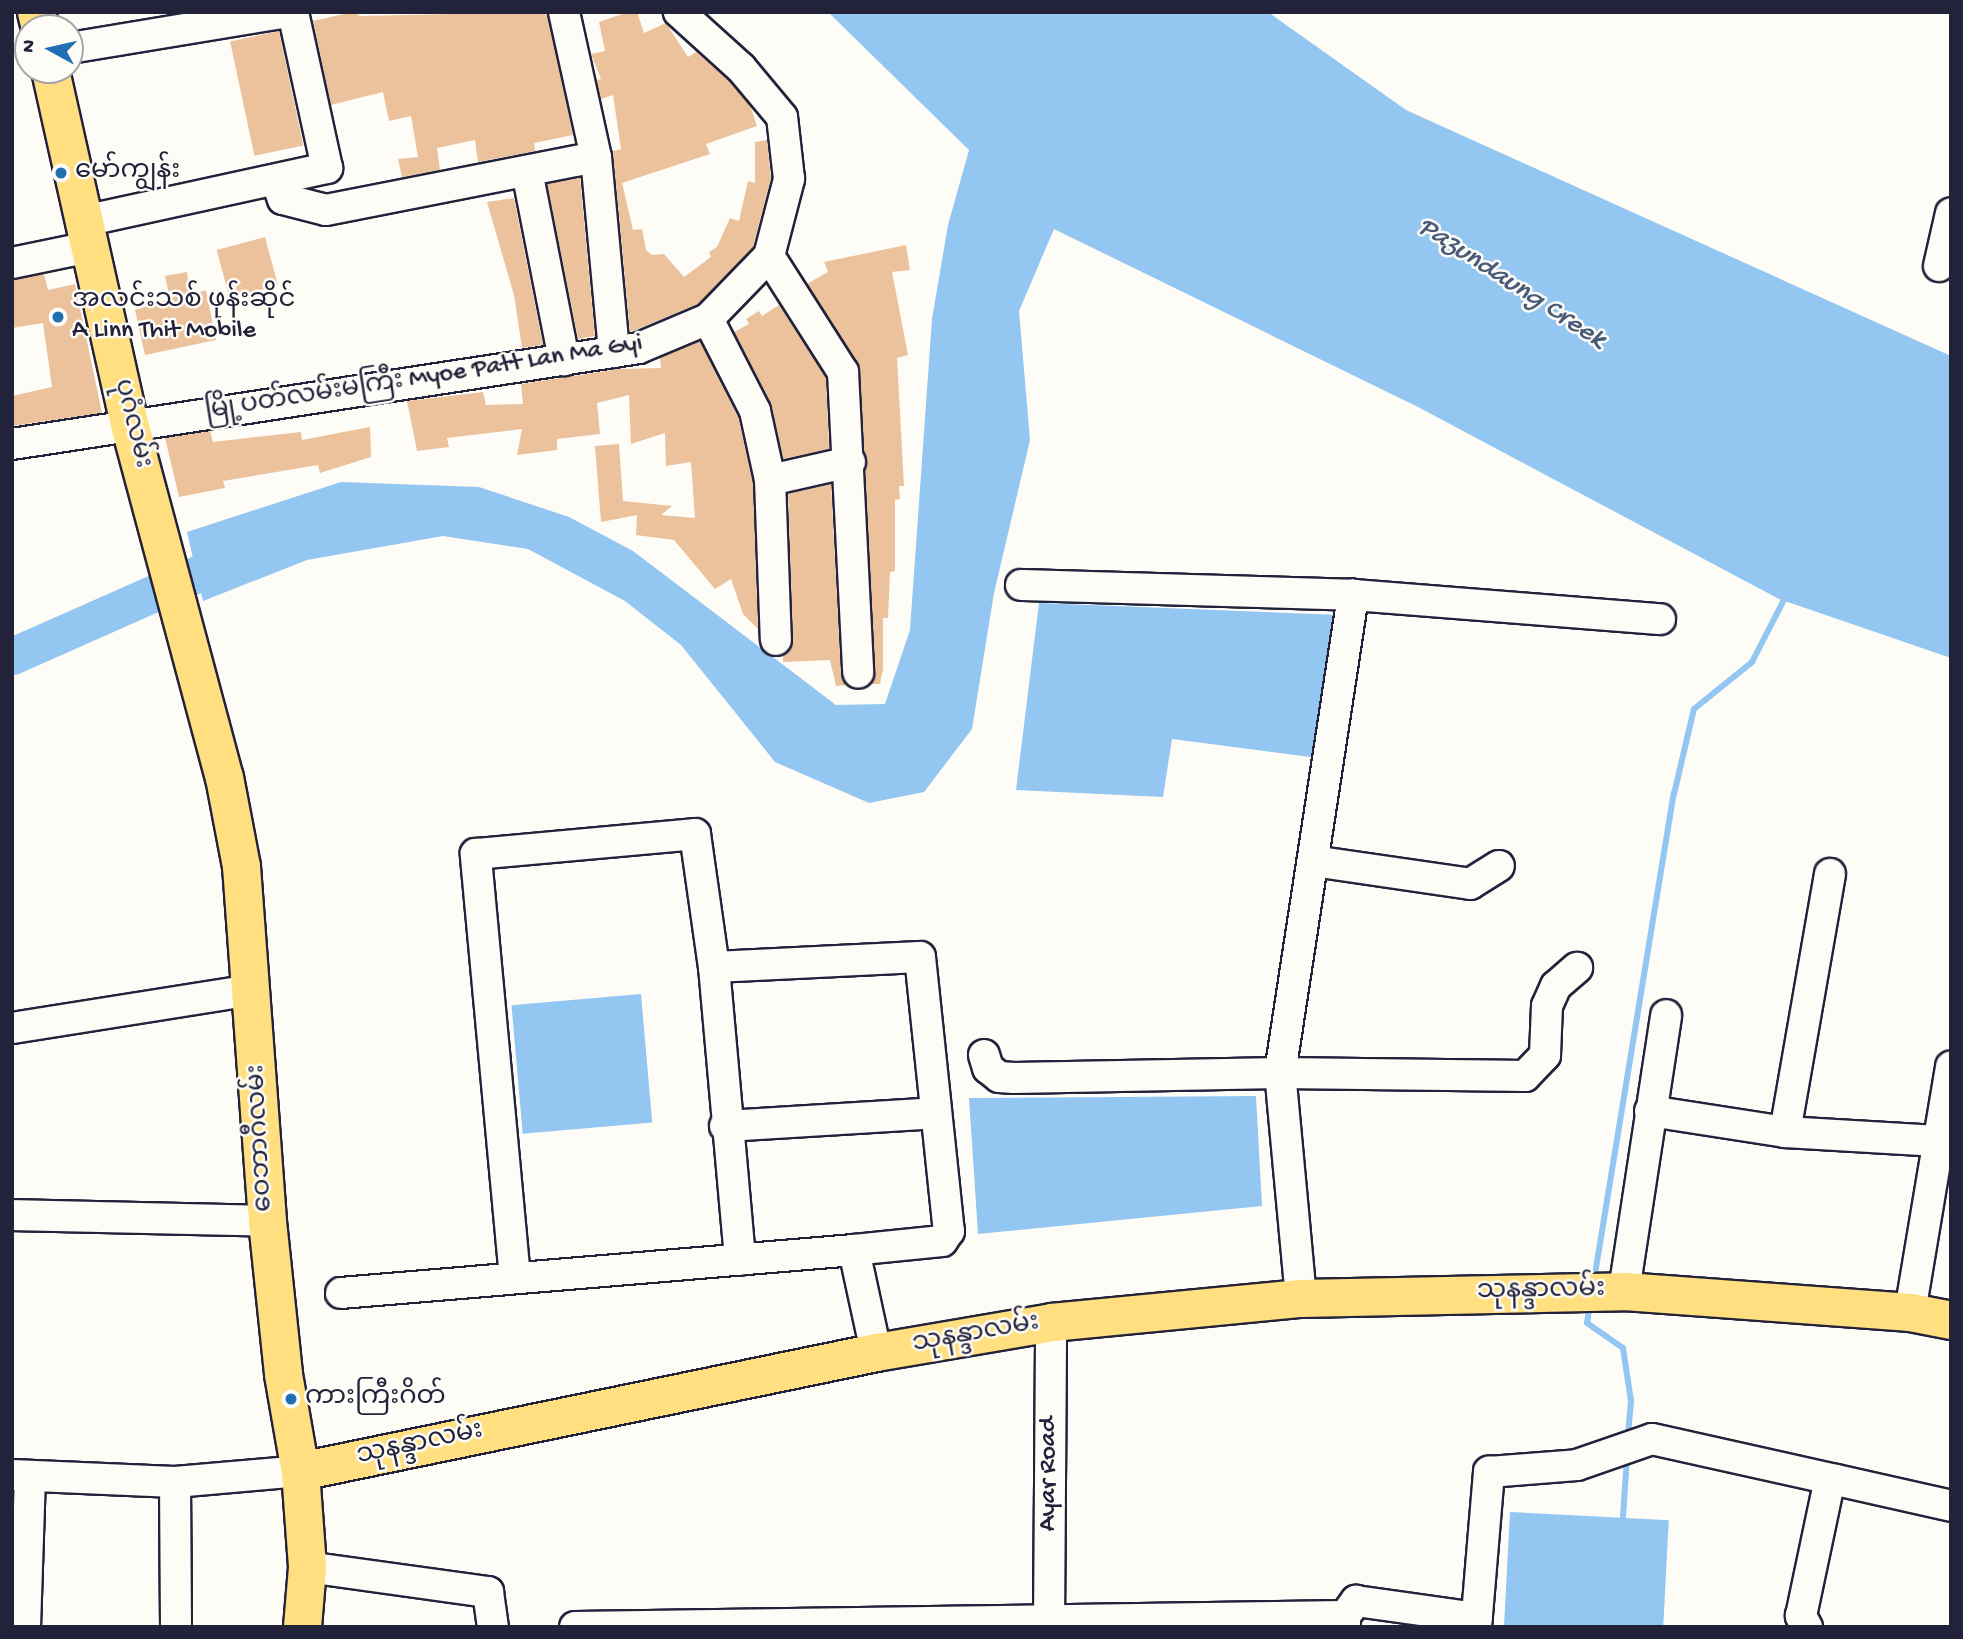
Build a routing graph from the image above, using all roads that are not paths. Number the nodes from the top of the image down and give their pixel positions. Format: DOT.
graph roads {
  1 [pos="288,12"];
  2 [pos="293,12"];
  3 [pos="564,12"];
  4 [pos="679,12"];
  5 [pos="84,46"];
  6 [pos="53,84"];
  7 [pos="596,157"];
  8 [pos="527,171"];
  9 [pos="277,182"];
  10 [pos="1951,213"];
  11 [pos="86,234"];
  12 [pos="769,256"];
  13 [pos="12,262"];
  14 [pos="1939,266"];
  15 [pos="708,320"];
  16 [pos="614,352"];
  17 [pos="564,360"];
  18 [pos="130,426"];
  19 [pos="12,444"];
  20 [pos="850,462"];
  21 [pos="770,480"];
  22 [pos="1021,585"];
  23 [pos="1353,595"];
  24 [pos="1660,619"];
  25 [pos="776,640"];
  26 [pos="188,654"];
  27 [pos="858,673"];
  28 [pos="1312,860"];
  29 [pos="1499,866"];
  30 [pos="1830,874"];
  31 [pos="714,967"];
  32 [pos="1577,968"];
  33 [pos="252,990"];
  34 [pos="1666,1015"];
  35 [pos="12,1028"];
  36 [pos="984,1055"];
  37 [pos="1951,1066"];
  38 [pos="1280,1073"];
  39 [pos="1650,1111"];
  40 [pos="936,1113"];
  41 [pos="725,1126"];
  42 [pos="1785,1132"];
  43 [pos="1945,1141"];
  44 [pos="12,1215"];
  45 [pos="267,1221"];
  46 [pos="854,1250"];
  47 [pos="740,1260"];
  48 [pos="515,1278"];
  49 [pos="1624,1291"];
  50 [pos="341,1293"];
  51 [pos="1301,1298"];
  52 [pos="1910,1312"];
  53 [pos="1951,1320"];
  54 [pos="1051,1322"];
  55 [pos="876,1352"];
  56 [pos="300,1471"];
  57 [pos="21,1476"];
  58 [pos="174,1482"];
  59 [pos="1832,1484"];
  60 [pos="1951,1506"];
  61 [pos="307,1567"];
  62 [pos="1345,1621"];
  63 [pos="1477,1622"];
  64 [pos="1049,1623"];
  65 [pos="25,1627"];
  66 [pos="176,1627"];
  67 [pos="302,1627"];
  68 [pos="493,1627"];
  69 [pos="575,1627"];
  70 [pos="1807,1627"];
  1 -- 5 [label="street"];
  2 -- 9 [label="street"];
  3 -- 7 [label="street"];
  4 -- 12 [label="street, မြို့ပတ်လမ်းမကြီး Myoe Patt Lan Ma Gyi"];
  6 -- 11 [label="main road, ပုဂံလမ်း"];
  7 -- 8 [label="street"];
  7 -- 16 [label="street"];
  8 -- 9 [label="street"];
  8 -- 17 [label="street"];
  9 -- 11 [label="street"];
  10 -- 14 [label="street"];
  11 -- 13 [label="street"];
  11 -- 18 [label="main road, ပုဂံလမ်း"];
  12 -- 15 [label="street, မြို့ပတ်လမ်းမကြီး Myoe Patt Lan Ma Gyi"];
  12 -- 20 [label="street"];
  15 -- 16 [label="street, မြို့ပတ်လမ်းမကြီး Myoe Patt Lan Ma Gyi"];
  15 -- 21 [label="street"];
  16 -- 17 [label="street, မြို့ပတ်လမ်းမကြီး Myoe Patt Lan Ma Gyi"];
  17 -- 18 [label="street, မြို့ပတ်လမ်းမကြီး Myoe Patt Lan Ma Gyi"];
  18 -- 19 [label="street, မြို့ပတ်လမ်းမကြီး Myoe Patt Lan Ma Gyi"];
  18 -- 26 [label="main road, ပုဂံလမ်း"];
  20 -- 21 [label="street"];
  20 -- 27 [label="street"];
  21 -- 25 [label="street"];
  22 -- 23 [label="street"];
  23 -- 24 [label="street"];
  23 -- 28 [label="street"];
  26 -- 33 [label="main road, ဝေဘာဂီလမ်း"];
  28 -- 29 [label="street"];
  28 -- 38 [label="street"];
  30 -- 42 [label="street"];
  31 -- 40 [label="street"];
  31 -- 41 [label="street"];
  31 -- 48 [label="street"];
  32 -- 38 [label="street"];
  33 -- 35 [label="street"];
  33 -- 45 [label="main road, ဝေဘာဂီလမ်း"];
  34 -- 39 [label="street"];
  36 -- 38 [label="street"];
  37 -- 43 [label="street"];
  38 -- 51 [label="street"];
  39 -- 42 [label="street"];
  39 -- 49 [label="street"];
  40 -- 41 [label="street"];
  40 -- 46 [label="street"];
  41 -- 47 [label="street"];
  42 -- 43 [label="street"];
  43 -- 52 [label="street"];
  44 -- 45 [label="street"];
  45 -- 56 [label="main road, ဝေဘာဂီလမ်း"];
  46 -- 47 [label="street"];
  46 -- 55 [label="street"];
  47 -- 48 [label="street"];
  48 -- 50 [label="street"];
  49 -- 51 [label="main road, သုနန္ဒာလမ်း"];
  49 -- 52 [label="main road, သုနန္ဒာလမ်း"];
  51 -- 54 [label="main road, သုနန္ဒာလမ်း"];
  52 -- 53 [label="main road, သုနန္ဒာလမ်း"];
  54 -- 55 [label="main road, သုနန္ဒာလမ်း"];
  54 -- 64 [label="street, Ayar Road"];
  55 -- 56 [label="main road, သုနန္ဒာလမ်း"];
  56 -- 58 [label="street, သုနန္ဒာလမ်း"];
  56 -- 61 [label="main road, ဝေဘာဂီလမ်း"];
  57 -- 58 [label="street, သုနန္ဒာလမ်း"];
  57 -- 65 [label="street"];
  58 -- 66 [label="street"];
  59 -- 60 [label="street"];
  59 -- 63 [label="street"];
  59 -- 70 [label="street"];
  61 -- 67 [label="main road, ဝေဘာဂီလမ်း"];
  61 -- 68 [label="street"];
  62 -- 63 [label="street"];
  62 -- 64 [label="street"];
  64 -- 69 [label="street"];
}
